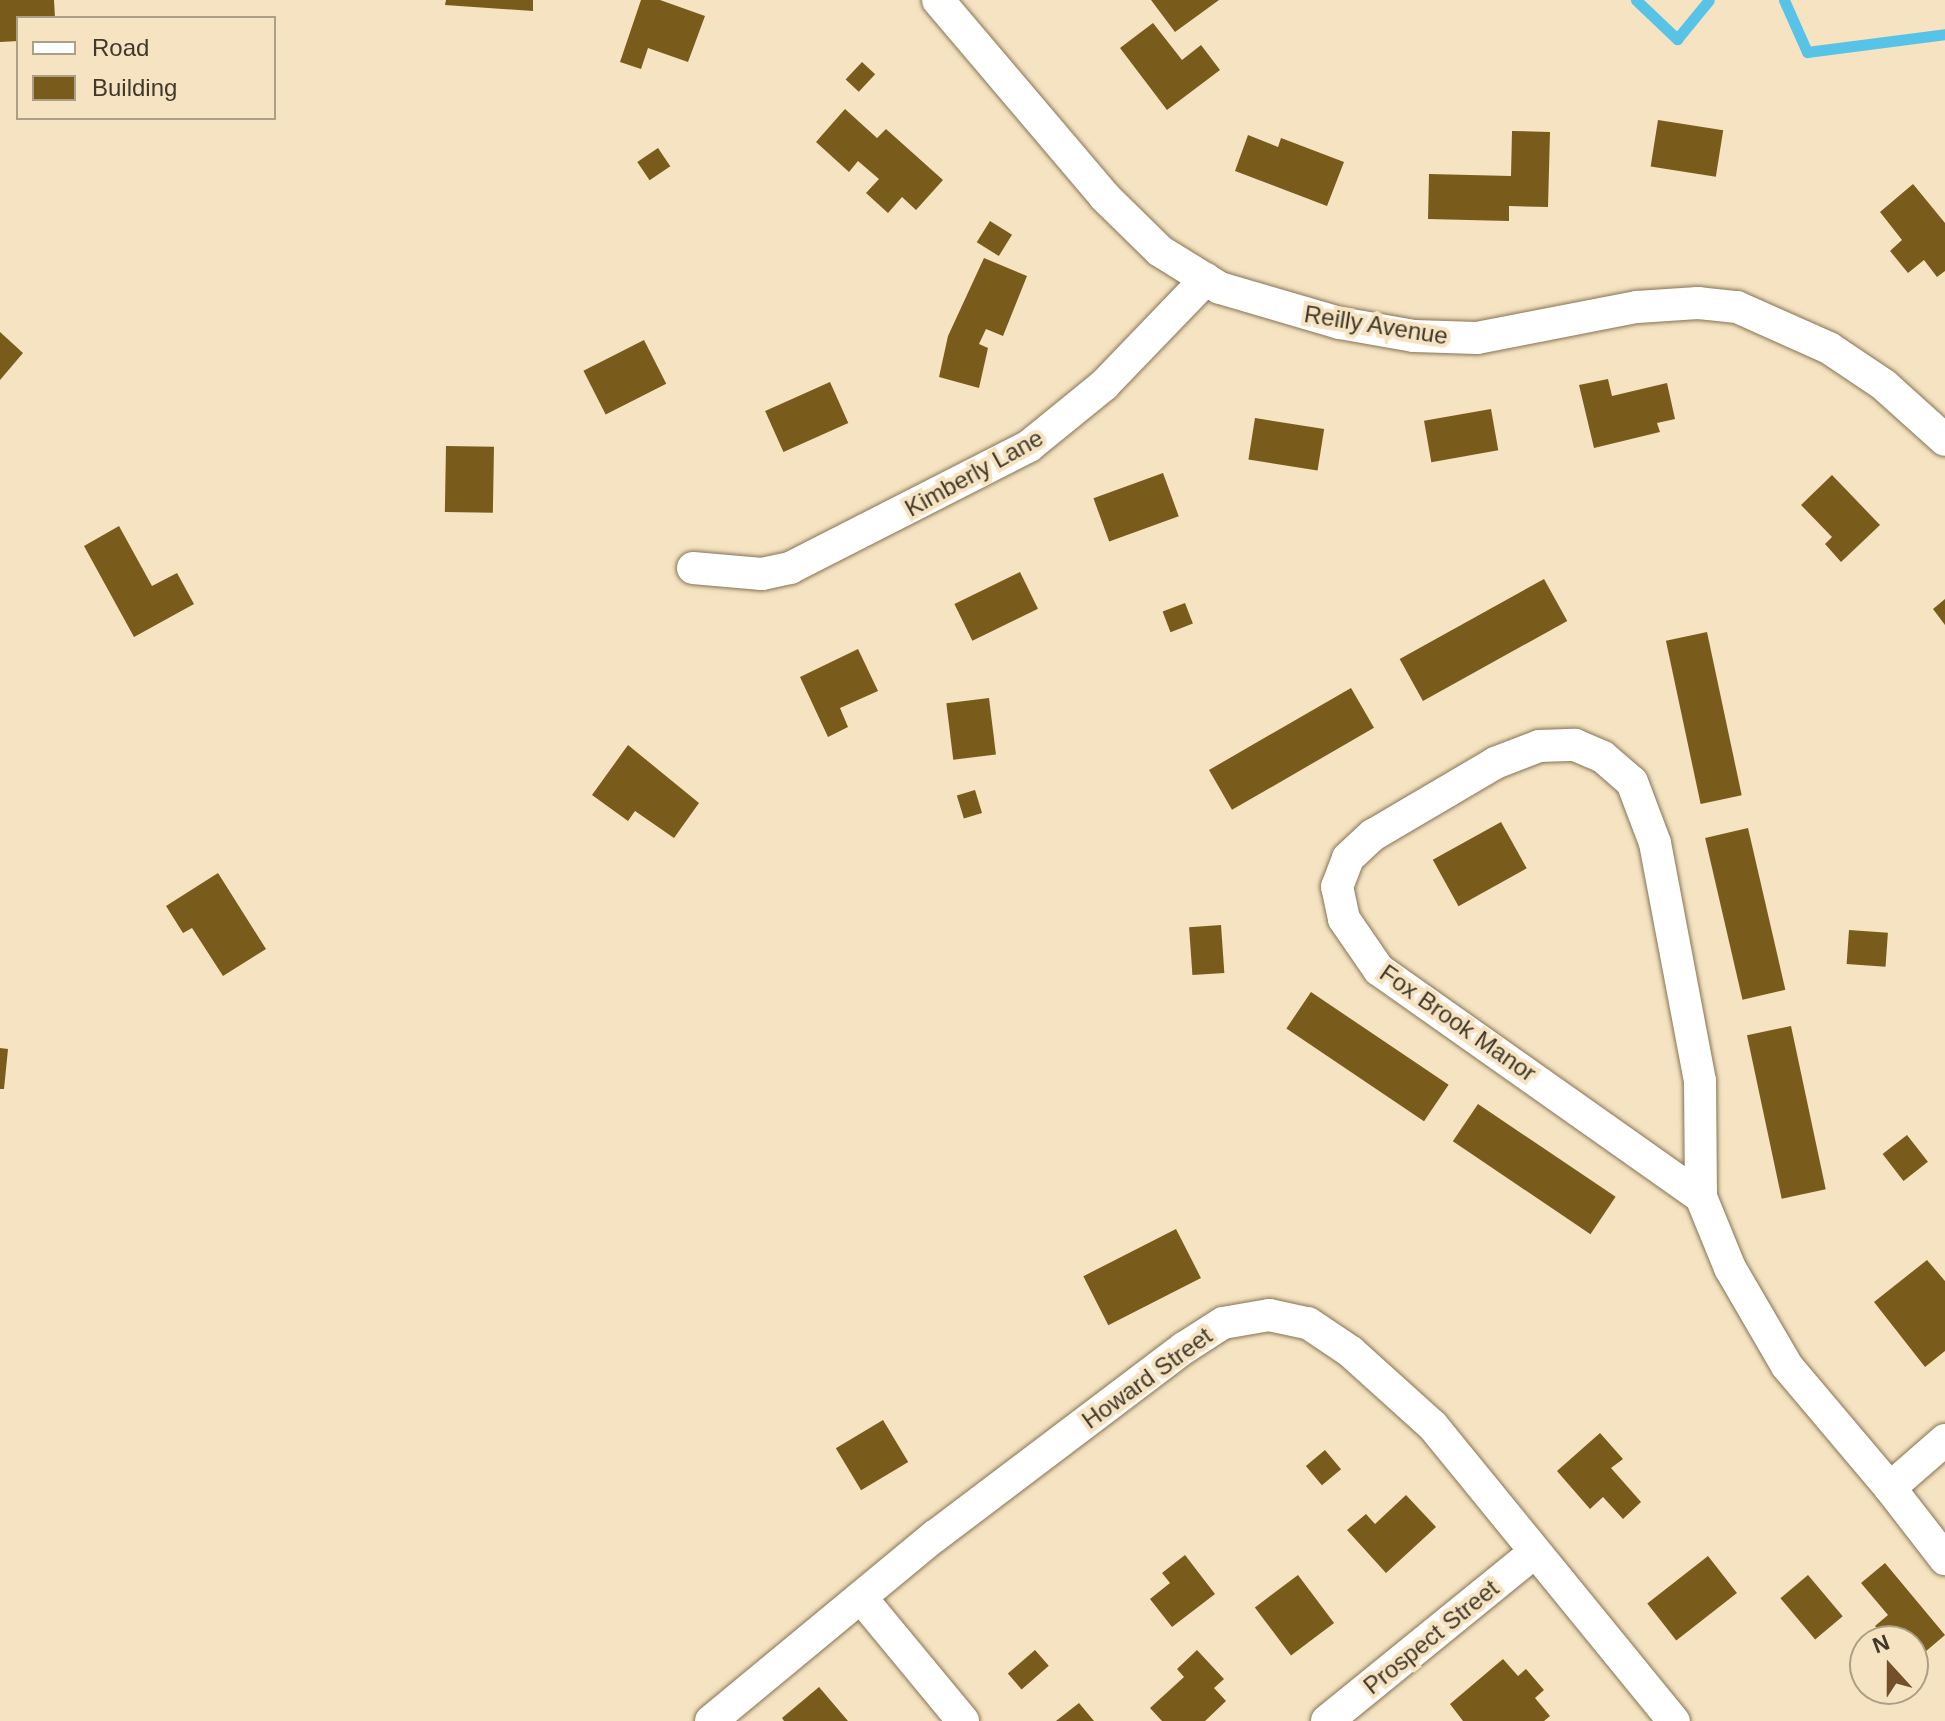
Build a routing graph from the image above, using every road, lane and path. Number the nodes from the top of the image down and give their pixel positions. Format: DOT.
graph roads {
  1 [pos="938,0"];
  2 [pos="1206,279"];
  3 [pos="1945,440"];
  4 [pos="693,568"];
  5 [pos="1701,1197"];
  6 [pos="1945,1440"];
  7 [pos="1890,1488"];
  8 [pos="1534,1553"];
  9 [pos="1945,1559"];
  10 [pos="863,1600"];
  11 [pos="711,1721"];
  12 [pos="963,1721"];
  13 [pos="1327,1721"];
  14 [pos="1674,1721"];
  1 -- 2 [label="street, Reilly Avenue"];
  2 -- 3 [label="street, Reilly Avenue"];
  2 -- 4 [label="street, Kimberly Lane"];
  5 -- 5 [label="street, Fox Brook Manor"];
  5 -- 7 [label="street, Fox Brook Manor"];
  6 -- 7 [label="street"];
  7 -- 9 [label="street, Fox Brook Manor"];
  8 -- 10 [label="street, Howard Street"];
  8 -- 13 [label="street, Prospect Street"];
  8 -- 14 [label="street, Howard Street"];
  10 -- 11 [label="street, Howard Street"];
  10 -- 12 [label="street"];
}
